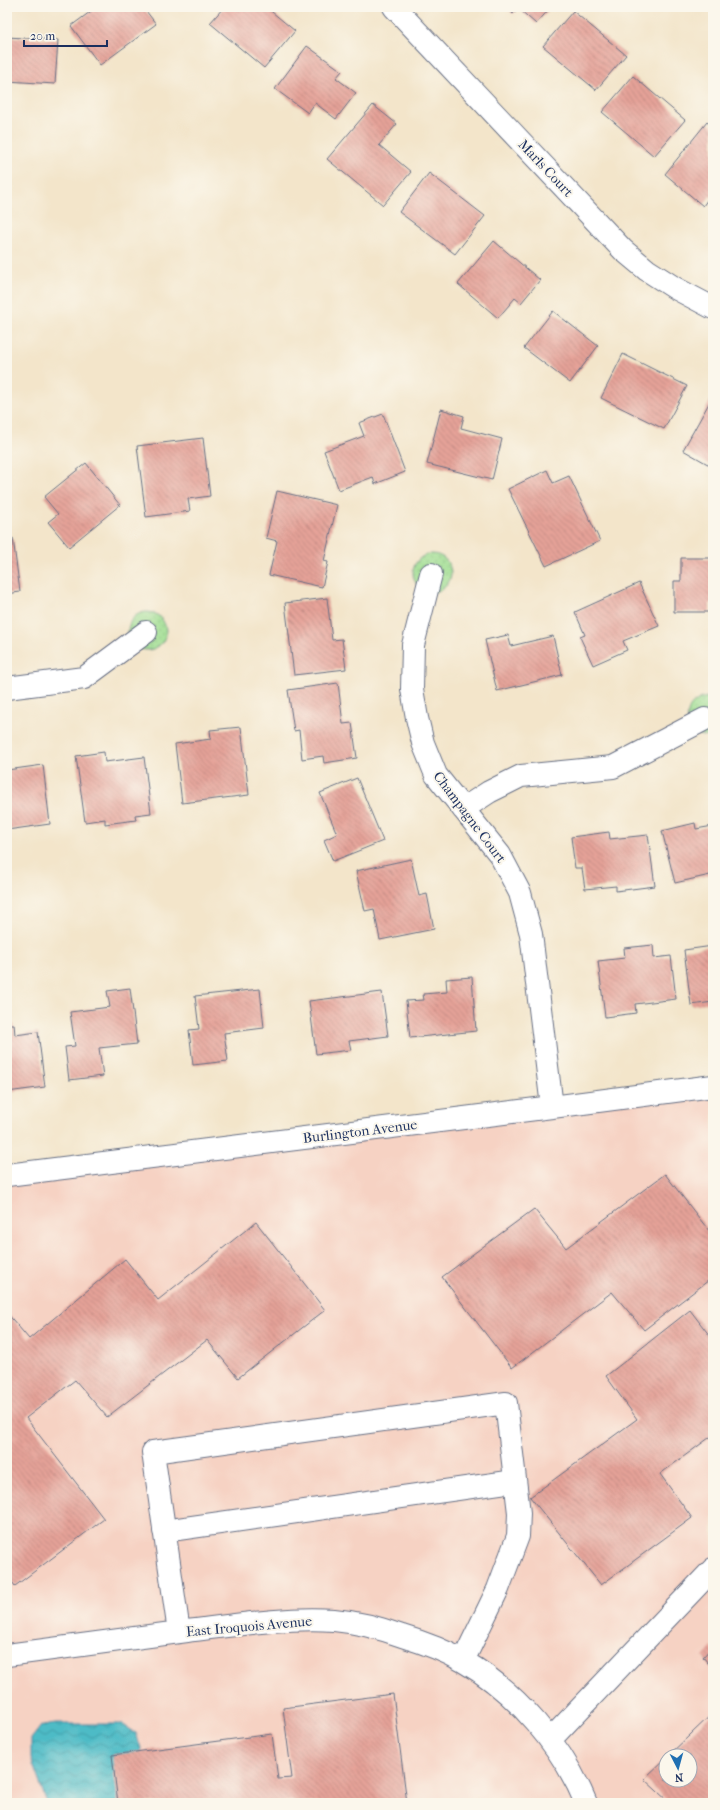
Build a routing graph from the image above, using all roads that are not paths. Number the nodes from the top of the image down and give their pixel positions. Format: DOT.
graph roads {
  1 [pos="394,7"];
  2 [pos="713,308"];
  3 [pos="431,574"];
  4 [pos="146,632"];
  5 [pos="7,688"];
  6 [pos="705,720"];
  7 [pos="463,810"];
  8 [pos="713,1086"];
  9 [pos="552,1107"];
  10 [pos="7,1175"];
  11 [pos="515,1482"];
  12 [pos="164,1531"];
  13 [pos="713,1569"];
  14 [pos="179,1632"];
  15 [pos="7,1655"];
  16 [pos="463,1661"];
  17 [pos="550,1740"];
  18 [pos="586,1803"];
  1 -- 2 [label="street, Marls Court"];
  3 -- 7 [label="street, Champagne Court"];
  4 -- 5 [label="street"];
  6 -- 7 [label="street"];
  7 -- 9 [label="street, Champagne Court"];
  8 -- 9 [label="street, Burlington Avenue"];
  9 -- 10 [label="street, Burlington Avenue"];
  11 -- 12 [label="street"];
  11 -- 12 [label="street"];
  11 -- 16 [label="street"];
  12 -- 14 [label="street"];
  13 -- 17 [label="street"];
  14 -- 15 [label="street, East Iroquois Avenue"];
  14 -- 16 [label="street, East Iroquois Avenue"];
  16 -- 17 [label="street, East Iroquois Avenue"];
  17 -- 18 [label="street, East Iroquois Avenue"];
}
